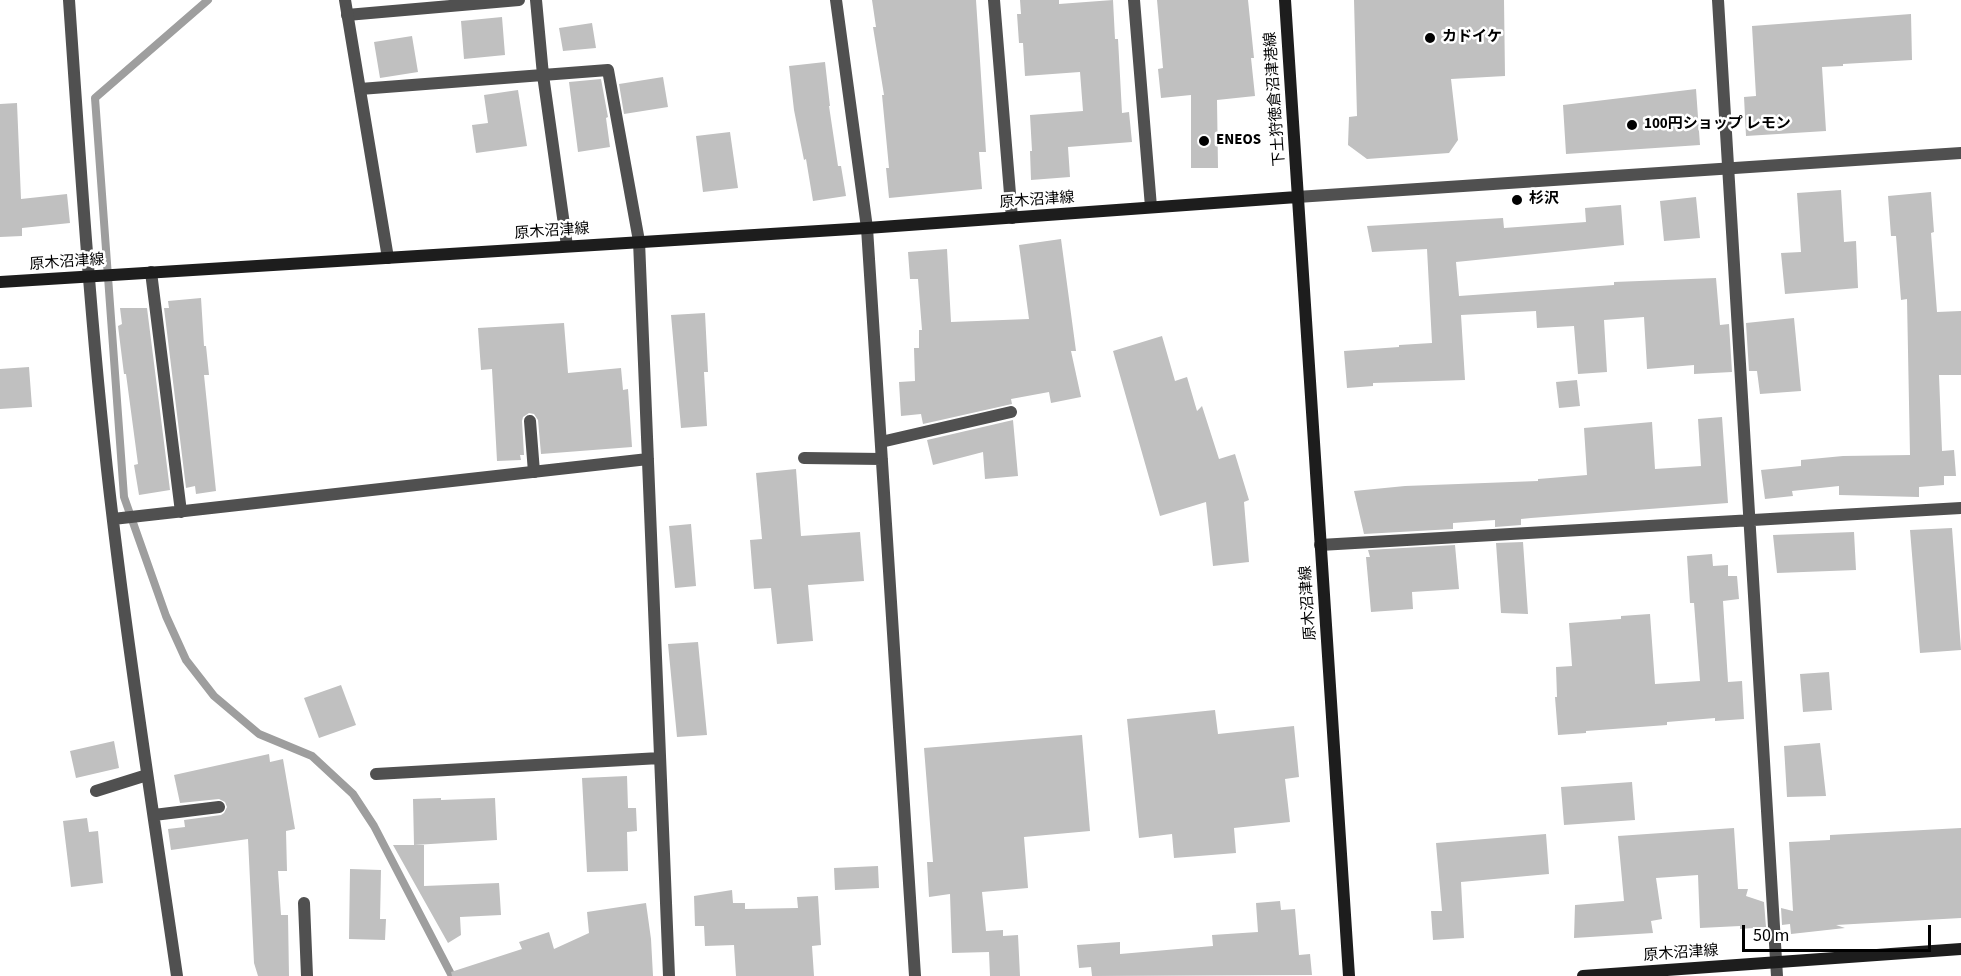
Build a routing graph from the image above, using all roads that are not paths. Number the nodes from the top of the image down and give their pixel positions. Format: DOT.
graph roads {
  1 [pos="69,0"];
  2 [pos="345,0"];
  3 [pos="519,0"];
  4 [pos="536,0"];
  5 [pos="836,0"];
  6 [pos="994,0"];
  7 [pos="1134,0"];
  8 [pos="1285,0"];
  9 [pos="1718,0"];
  10 [pos="347,15"];
  11 [pos="543,75"];
  12 [pos="360,89"];
  13 [pos="1961,153"];
  14 [pos="1728,169"];
  15 [pos="1297,197"];
  16 [pos="1151,207"];
  17 [pos="1012,218"];
  18 [pos="867,228"];
  19 [pos="639,241"];
  20 [pos="567,246"];
  21 [pos="388,258"];
  22 [pos="151,272"];
  23 [pos="89,276"];
  24 [pos="0,282"];
  25 [pos="1011,411"];
  26 [pos="530,421"];
  27 [pos="881,442"];
  28 [pos="804,458"];
  29 [pos="648,459"];
  30 [pos="882,459"];
  31 [pos="534,472"];
  32 [pos="1961,508"];
  33 [pos="181,512"];
  34 [pos="113,519"];
  35 [pos="1750,521"];
  36 [pos="1320,544"];
  37 [pos="660,758"];
  38 [pos="376,774"];
  39 [pos="147,775"];
  40 [pos="96,791"];
  41 [pos="219,807"];
  42 [pos="154,815"];
  43 [pos="304,903"];
  44 [pos="1961,949"];
  45 [pos="1777,962"];
  46 [pos="177,976"];
  47 [pos="307,976"];
  48 [pos="669,976"];
  49 [pos="915,976"];
  50 [pos="1349,976"];
  51 [pos="1583,976"];
  52 [pos="1778,976"];
  1 -- 23 [label="street"];
  2 -- 10 [label="street"];
  3 -- 10 [label="street"];
  4 -- 11 [label="street"];
  5 -- 18 [label="street"];
  6 -- 17 [label="street"];
  7 -- 16 [label="street"];
  8 -- 15 [label="main road, 下土狩徳倉沼津港線"];
  9 -- 14 [label="street"];
  10 -- 12 [label="street"];
  11 -- 12 [label="street"];
  11 -- 19 [label="street"];
  11 -- 20 [label="street"];
  12 -- 21 [label="street"];
  13 -- 14 [label="street"];
  14 -- 15 [label="street"];
  14 -- 35 [label="street"];
  15 -- 16 [label="main road, 原木沼津線"];
  15 -- 36 [label="main road, 原木沼津線"];
  16 -- 17 [label="main road, 原木沼津線"];
  17 -- 18 [label="main road, 原木沼津線"];
  18 -- 19 [label="main road, 原木沼津線"];
  18 -- 27 [label="street"];
  19 -- 20 [label="main road, 原木沼津線"];
  19 -- 29 [label="street"];
  20 -- 21 [label="main road, 原木沼津線"];
  21 -- 22 [label="main road, 原木沼津線"];
  22 -- 23 [label="main road, 原木沼津線"];
  22 -- 33 [label="street"];
  23 -- 24 [label="main road, 原木沼津線"];
  23 -- 34 [label="street"];
  25 -- 27 [label="street"];
  26 -- 31 [label="street"];
  27 -- 30 [label="street"];
  28 -- 30 [label="street"];
  29 -- 31 [label="street"];
  29 -- 37 [label="street"];
  30 -- 49 [label="street"];
  31 -- 33 [label="street"];
  32 -- 35 [label="street"];
  33 -- 34 [label="street"];
  34 -- 39 [label="street"];
  35 -- 36 [label="street"];
  35 -- 45 [label="street"];
  36 -- 50 [label="main road, 原木沼津線"];
  37 -- 38 [label="street"];
  37 -- 48 [label="street"];
  39 -- 40 [label="street"];
  39 -- 42 [label="street"];
  41 -- 42 [label="street"];
  42 -- 46 [label="street"];
  43 -- 47 [label="street"];
  44 -- 45 [label="main road, 原木沼津線"];
  45 -- 51 [label="main road, 原木沼津線"];
  45 -- 52 [label="street"];
}
